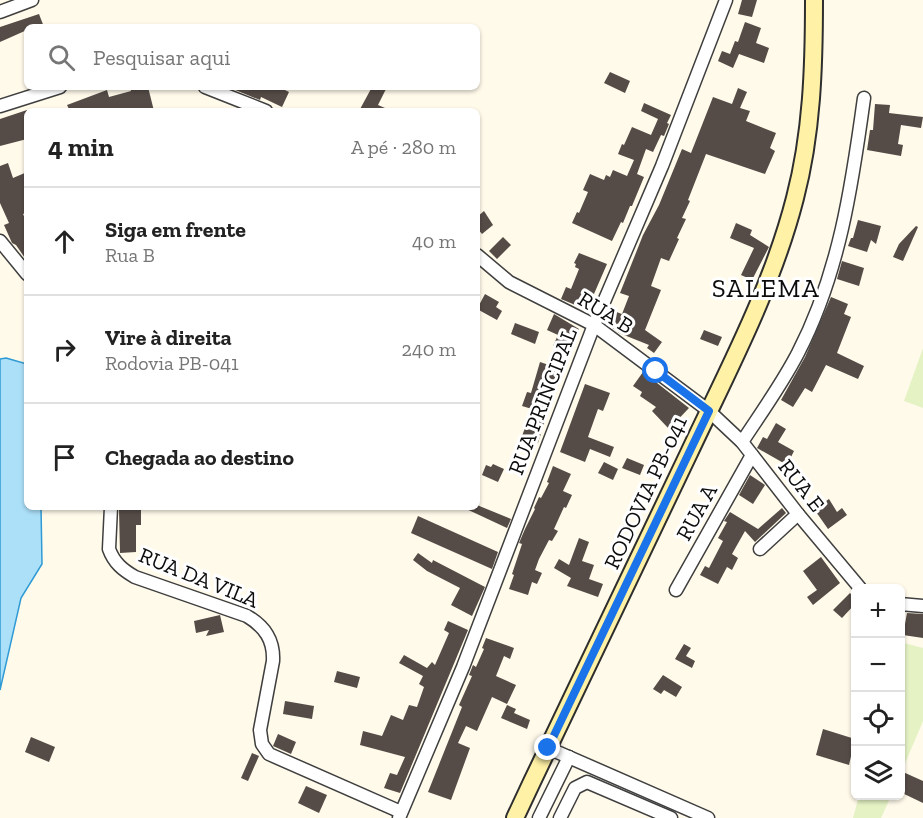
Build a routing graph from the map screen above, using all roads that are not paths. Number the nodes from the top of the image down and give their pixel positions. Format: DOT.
graph roads {
  1 [pos="32,0"];
  2 [pos="726,0"];
  3 [pos="814,0"];
  4 [pos="0,12"];
  5 [pos="51,90"];
  6 [pos="212,90"];
  7 [pos="864,98"];
  8 [pos="0,106"];
  9 [pos="253,108"];
  10 [pos="0,241"];
  11 [pos="480,258"];
  12 [pos="24,270"];
  13 [pos="594,325"];
  14 [pos="709,411"];
  15 [pos="742,442"];
  16 [pos="752,455"];
  17 [pos="111,510"];
  18 [pos="798,514"];
  19 [pos="760,549"];
  20 [pos="857,584"];
  21 [pos="676,590"];
  22 [pos="905,604"];
  23 [pos="923,606"];
  24 [pos="548,748"];
  25 [pos="569,757"];
  26 [pos="648,813"];
  27 [pos="400,815"];
  28 [pos="515,818"];
  29 [pos="540,818"];
  30 [pos="560,818"];
  31 [pos="670,818"];
  32 [pos="708,818"];
  1 -- 4 [label="street"];
  2 -- 13 [label="street, RUA PRINCIPAL"];
  3 -- 14 [label="main road, RODOVIA PB-041"];
  5 -- 8 [label="street"];
  6 -- 9 [label="street"];
  7 -- 15 [label="street"];
  10 -- 12 [label="street"];
  11 -- 13 [label="street, RUA B"];
  13 -- 14 [label="street, RUA B"];
  13 -- 27 [label="street, RUA PRINCIPAL"];
  14 -- 15 [label="street, RUA E"];
  14 -- 24 [label="main road, RODOVIA PB-041"];
  15 -- 16 [label="street, RUA E"];
  16 -- 18 [label="street, RUA E"];
  16 -- 21 [label="street, RUA A"];
  17 -- 27 [label="street, RUA DA VILA"];
  18 -- 19 [label="street"];
  18 -- 20 [label="street, RUA E"];
  22 -- 23 [label="street"];
  24 -- 25 [label="street"];
  24 -- 28 [label="main road, RODOVIA PB-041"];
  25 -- 29 [label="street"];
  25 -- 32 [label="street"];
  26 -- 30 [label="street"];
  26 -- 31 [label="street"];
}
